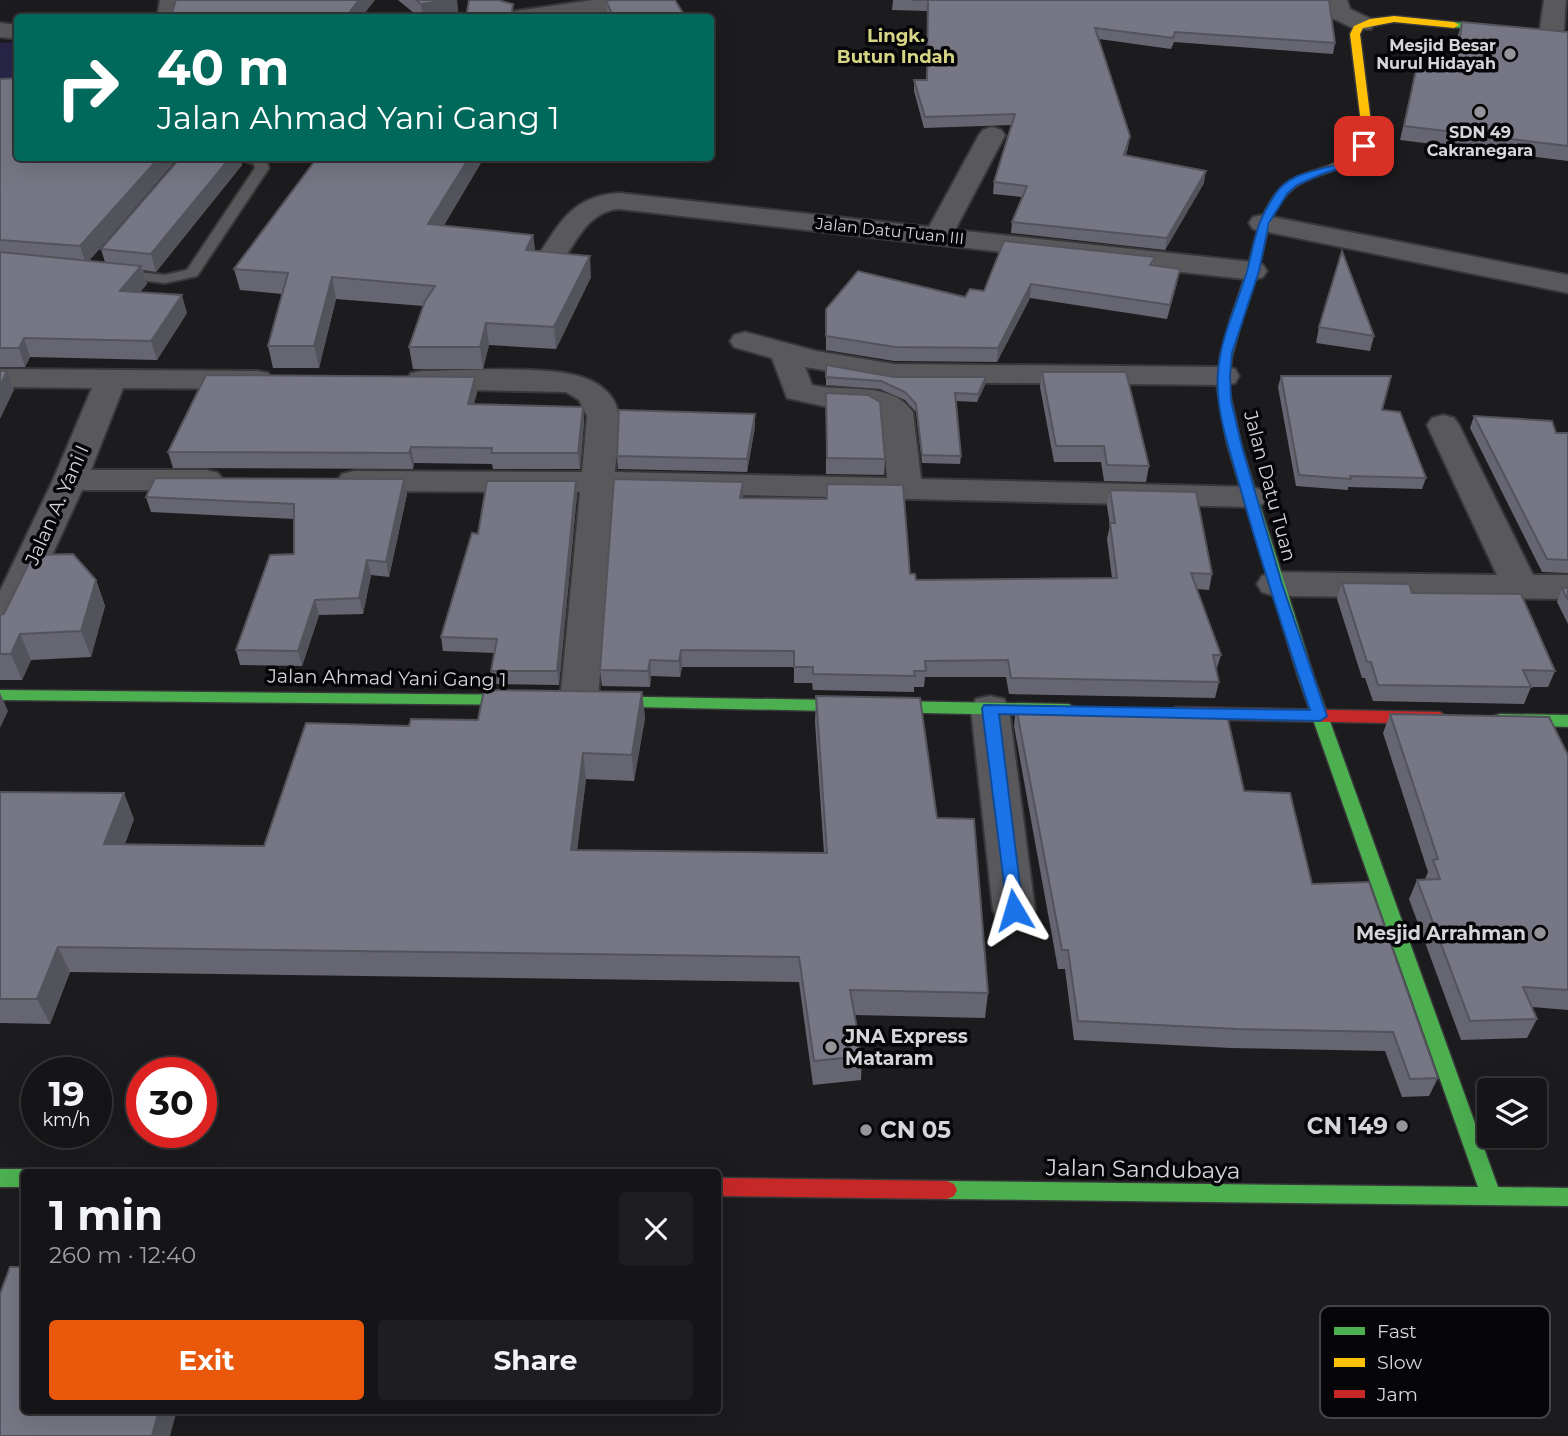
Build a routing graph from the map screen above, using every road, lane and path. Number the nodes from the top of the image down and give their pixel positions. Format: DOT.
graph roads {
  1 [pos="639,0"];
  2 [pos="1336,0"];
  3 [pos="1555,0"];
  4 [pos="593,3"];
  5 [pos="537,14"];
  6 [pos="1363,24"];
  7 [pos="1560,33"];
  8 [pos="992,135"];
  9 [pos="260,161"];
  10 [pos="1263,223"];
  11 [pos="938,236"];
  12 [pos="552,256"];
  13 [pos="1253,271"];
  14 [pos="104,272"];
  15 [pos="1568,284"];
  16 [pos="745,341"];
  17 [pos="785,352"];
  18 [pos="1224,376"];
  19 [pos="0,378"];
  20 [pos="111,380"];
  21 [pos="290,380"];
  22 [pos="387,380"];
  23 [pos="1443,425"];
  24 [pos="69,480"];
  25 [pos="236,481"];
  26 [pos="320,481"];
  27 [pos="598,482"];
  28 [pos="905,489"];
  29 [pos="1251,497"];
  30 [pos="1275,584"];
  31 [pos="1520,585"];
  32 [pos="1568,587"];
  33 [pos="0,629"];
  34 [pos="0,695"];
  35 [pos="565,701"];
  36 [pos="990,709"];
  37 [pos="1086,711"];
  38 [pos="1155,712"];
  39 [pos="1320,716"];
  40 [pos="1458,719"];
  41 [pos="1485,719"];
  42 [pos="1568,721"];
  43 [pos="1014,910"];
  44 [pos="0,1178"];
  45 [pos="21,1178"];
  46 [pos="721,1187"];
  47 [pos="1491,1196"];
  48 [pos="1568,1197"];
  1 -- 4 [label="street"];
  2 -- 6 [label="street"];
  3 -- 7 [label="street"];
  4 -- 5 [label="street"];
  6 -- 7 [label="main road"];
  6 -- 10 [label="main road, Jalan Datu Tuan"];
  8 -- 11 [label="street"];
  9 -- 14 [label="lane"];
  10 -- 13 [label="main road, Jalan Datu Tuan"];
  10 -- 15 [label="street"];
  11 -- 12 [label="street, Jalan Datu Tuan III"];
  11 -- 13 [label="street, Jalan Datu Tuan III"];
  13 -- 18 [label="main road, Jalan Datu Tuan"];
  16 -- 17 [label="street"];
  17 -- 18 [label="street"];
  17 -- 28 [label="street"];
  18 -- 29 [label="main road, Jalan Datu Tuan"];
  19 -- 20 [label="street"];
  20 -- 21 [label="street"];
  20 -- 24 [label="street, Jalan A. Yani I"];
  22 -- 27 [label="street"];
  23 -- 31 [label="street"];
  24 -- 25 [label="street"];
  24 -- 33 [label="street, Jalan A. Yani I"];
  26 -- 27 [label="street"];
  27 -- 28 [label="street"];
  27 -- 35 [label="street"];
  28 -- 29 [label="street"];
  29 -- 30 [label="main road, Jalan Datu Tuan"];
  30 -- 31 [label="street"];
  30 -- 39 [label="main road, Jalan Datu Tuan"];
  31 -- 32 [label="street"];
  34 -- 35 [label="main road, Jalan Ahmad Yani Gang 1"];
  35 -- 36 [label="main road, Jalan Ahmad Yani Gang 1"];
  36 -- 37 [label="main road, Jalan Ahmad Yani Gang 1"];
  36 -- 43 [label="street"];
  38 -- 39 [label="main road"];
  39 -- 40 [label="main road"];
  39 -- 47 [label="main road, Jalan Datu Tuan"];
  41 -- 42 [label="main road"];
  44 -- 45 [label="main road"];
  46 -- 47 [label="main road, Jalan Sandubaya"];
  47 -- 48 [label="main road, Jalan Sandubaya"];
}
